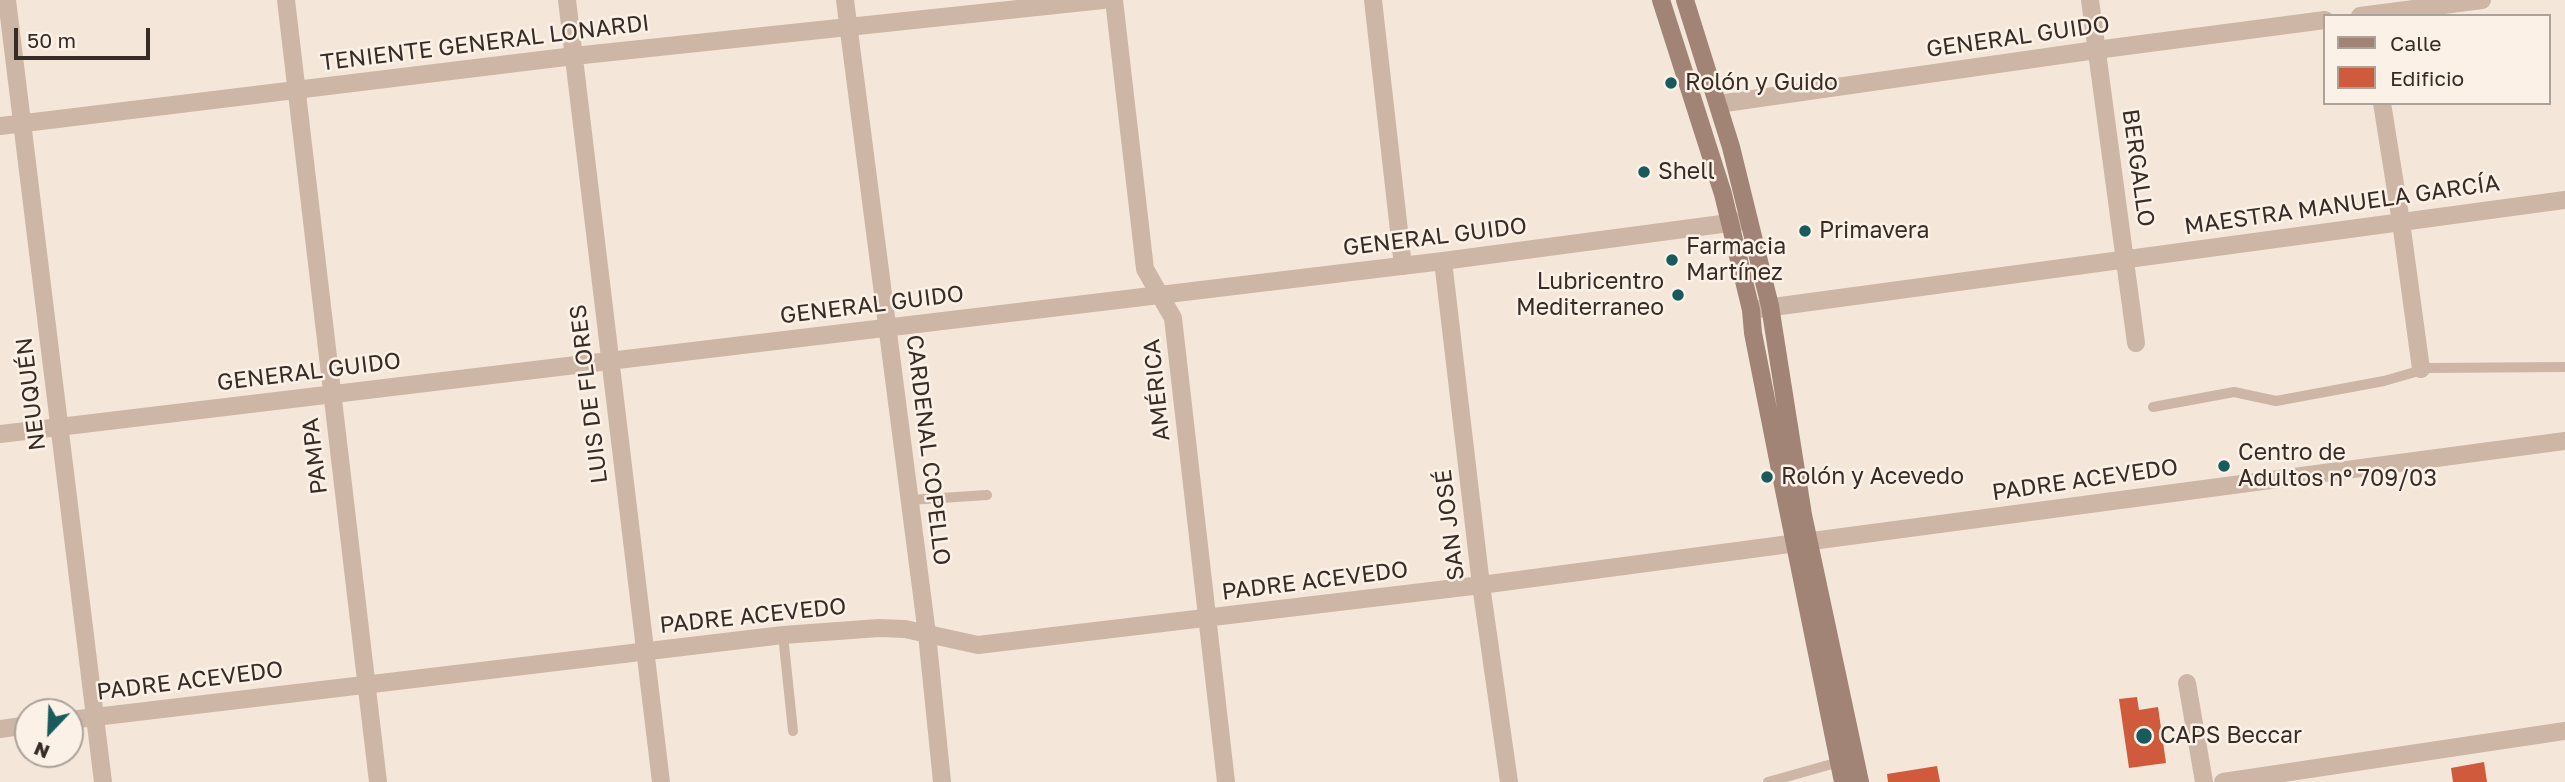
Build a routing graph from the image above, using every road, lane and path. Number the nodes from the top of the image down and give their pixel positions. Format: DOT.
graph roads {
  1 [pos="7,0"];
  2 [pos="286,0"];
  3 [pos="567,0"];
  4 [pos="845,0"];
  5 [pos="1103,0"];
  6 [pos="1114,0"];
  7 [pos="1373,0"];
  8 [pos="1661,0"];
  9 [pos="1685,0"];
  10 [pos="2090,0"];
  11 [pos="2482,0"];
  12 [pos="2365,12"];
  13 [pos="2324,20"];
  14 [pos="849,26"];
  15 [pos="2096,50"];
  16 [pos="574,56"];
  17 [pos="297,90"];
  18 [pos="1718,104"];
  19 [pos="2382,105"];
  20 [pos="23,123"];
  21 [pos="0,126"];
  22 [pos="2565,200"];
  23 [pos="1750,221"];
  24 [pos="2401,222"];
  25 [pos="1731,223"];
  26 [pos="2126,259"];
  27 [pos="1443,261"];
  28 [pos="1403,266"];
  29 [pos="1161,295"];
  30 [pos="1770,306"];
  31 [pos="1751,310"];
  32 [pos="887,328"];
  33 [pos="2136,343"];
  34 [pos="610,361"];
  35 [pos="2565,367"];
  36 [pos="2421,369"];
  37 [pos="333,394"];
  38 [pos="2153,407"];
  39 [pos="60,427"];
  40 [pos="0,434"];
  41 [pos="2565,441"];
  42 [pos="988,495"];
  43 [pos="910,500"];
  44 [pos="1802,543"];
  45 [pos="1481,585"];
  46 [pos="1207,619"];
  47 [pos="927,634"];
  48 [pos="783,635"];
  49 [pos="645,652"];
  50 [pos="2187,683"];
  51 [pos="367,685"];
  52 [pos="95,718"];
  53 [pos="84,719"];
  54 [pos="793,731"];
  55 [pos="2565,731"];
  56 [pos="1839,762"];
  57 [pos="103,782"];
  58 [pos="378,782"];
  59 [pos="661,782"];
  60 [pos="942,782"];
  61 [pos="1226,782"];
  62 [pos="1509,782"];
  63 [pos="1768,782"];
  64 [pos="1843,782"];
  65 [pos="1860,782"];
  66 [pos="2204,782"];
  67 [pos="2223,782"];
  1 -- 20 [label="street, NEUQUÉN"];
  2 -- 17 [label="street, PAMPA"];
  3 -- 16 [label="street, LUIS DE FLORES"];
  4 -- 14 [label="street, CARDENAL COPELLO"];
  5 -- 14 [label="street, TENIENTE GENERAL LONARDI"];
  6 -- 29 [label="street, AMÉRICA"];
  7 -- 28 [label="street"];
  8 -- 25 [label="main road"];
  9 -- 18 [label="main road"];
  10 -- 15 [label="street, BERGALLO"];
  11 -- 12 [label="street"];
  13 -- 15 [label="street, GENERAL GUIDO"];
  14 -- 16 [label="street, TENIENTE GENERAL LONARDI"];
  14 -- 32 [label="street, CARDENAL COPELLO"];
  15 -- 18 [label="street, GENERAL GUIDO"];
  15 -- 26 [label="street, BERGALLO"];
  16 -- 17 [label="street, TENIENTE GENERAL LONARDI"];
  16 -- 34 [label="street, LUIS DE FLORES"];
  17 -- 20 [label="street, TENIENTE GENERAL LONARDI"];
  17 -- 37 [label="street, PAMPA"];
  18 -- 23 [label="main road"];
  19 -- 24 [label="street"];
  20 -- 21 [label="street, TENIENTE GENERAL LONARDI"];
  20 -- 39 [label="street, NEUQUÉN"];
  22 -- 24 [label="street, MAESTRA MANUELA GARCÍA"];
  23 -- 25 [label="street, GENERAL GUIDO"];
  23 -- 30 [label="main road"];
  24 -- 26 [label="street, MAESTRA MANUELA GARCÍA"];
  24 -- 36 [label="street"];
  25 -- 27 [label="street, GENERAL GUIDO"];
  25 -- 31 [label="main road"];
  26 -- 30 [label="street, MAESTRA MANUELA GARCÍA"];
  26 -- 33 [label="street, BERGALLO"];
  27 -- 28 [label="street, GENERAL GUIDO"];
  27 -- 45 [label="street, SAN JOSÉ"];
  28 -- 29 [label="street, GENERAL GUIDO"];
  29 -- 32 [label="street, GENERAL GUIDO"];
  29 -- 46 [label="street, AMÉRICA"];
  30 -- 31 [label="street, MAESTRA MANUELA GARCÍA"];
  30 -- 44 [label="main road"];
  31 -- 44 [label="main road"];
  32 -- 34 [label="street, GENERAL GUIDO"];
  32 -- 43 [label="street, CARDENAL COPELLO"];
  34 -- 37 [label="street, GENERAL GUIDO"];
  34 -- 49 [label="street, LUIS DE FLORES"];
  35 -- 36 [label="lane"];
  36 -- 38 [label="lane"];
  37 -- 39 [label="street, GENERAL GUIDO"];
  37 -- 51 [label="street, PAMPA"];
  39 -- 40 [label="street, GENERAL GUIDO"];
  39 -- 52 [label="street, NEUQUÉN"];
  41 -- 44 [label="street, PADRE ACEVEDO"];
  42 -- 43 [label="lane"];
  43 -- 47 [label="street, CARDENAL COPELLO"];
  44 -- 45 [label="street, PADRE ACEVEDO"];
  44 -- 56 [label="main road"];
  44 -- 65 [label="main road"];
  45 -- 46 [label="street, PADRE ACEVEDO"];
  45 -- 62 [label="street, SAN JOSÉ"];
  46 -- 47 [label="street, PADRE ACEVEDO"];
  46 -- 61 [label="street, AMÉRICA"];
  47 -- 48 [label="street, PADRE ACEVEDO"];
  47 -- 60 [label="street, CARDENAL COPELLO"];
  48 -- 49 [label="street, PADRE ACEVEDO"];
  48 -- 54 [label="lane"];
  49 -- 51 [label="street, PADRE ACEVEDO"];
  49 -- 59 [label="street, LUIS DE FLORES"];
  50 -- 66 [label="street"];
  51 -- 52 [label="street, PADRE ACEVEDO"];
  51 -- 58 [label="street, PAMPA"];
  52 -- 53 [label="street, PADRE ACEVEDO"];
  52 -- 57 [label="street, NEUQUÉN"];
  55 -- 67 [label="street"];
  56 -- 63 [label="lane"];
  56 -- 64 [label="main road"];
}
